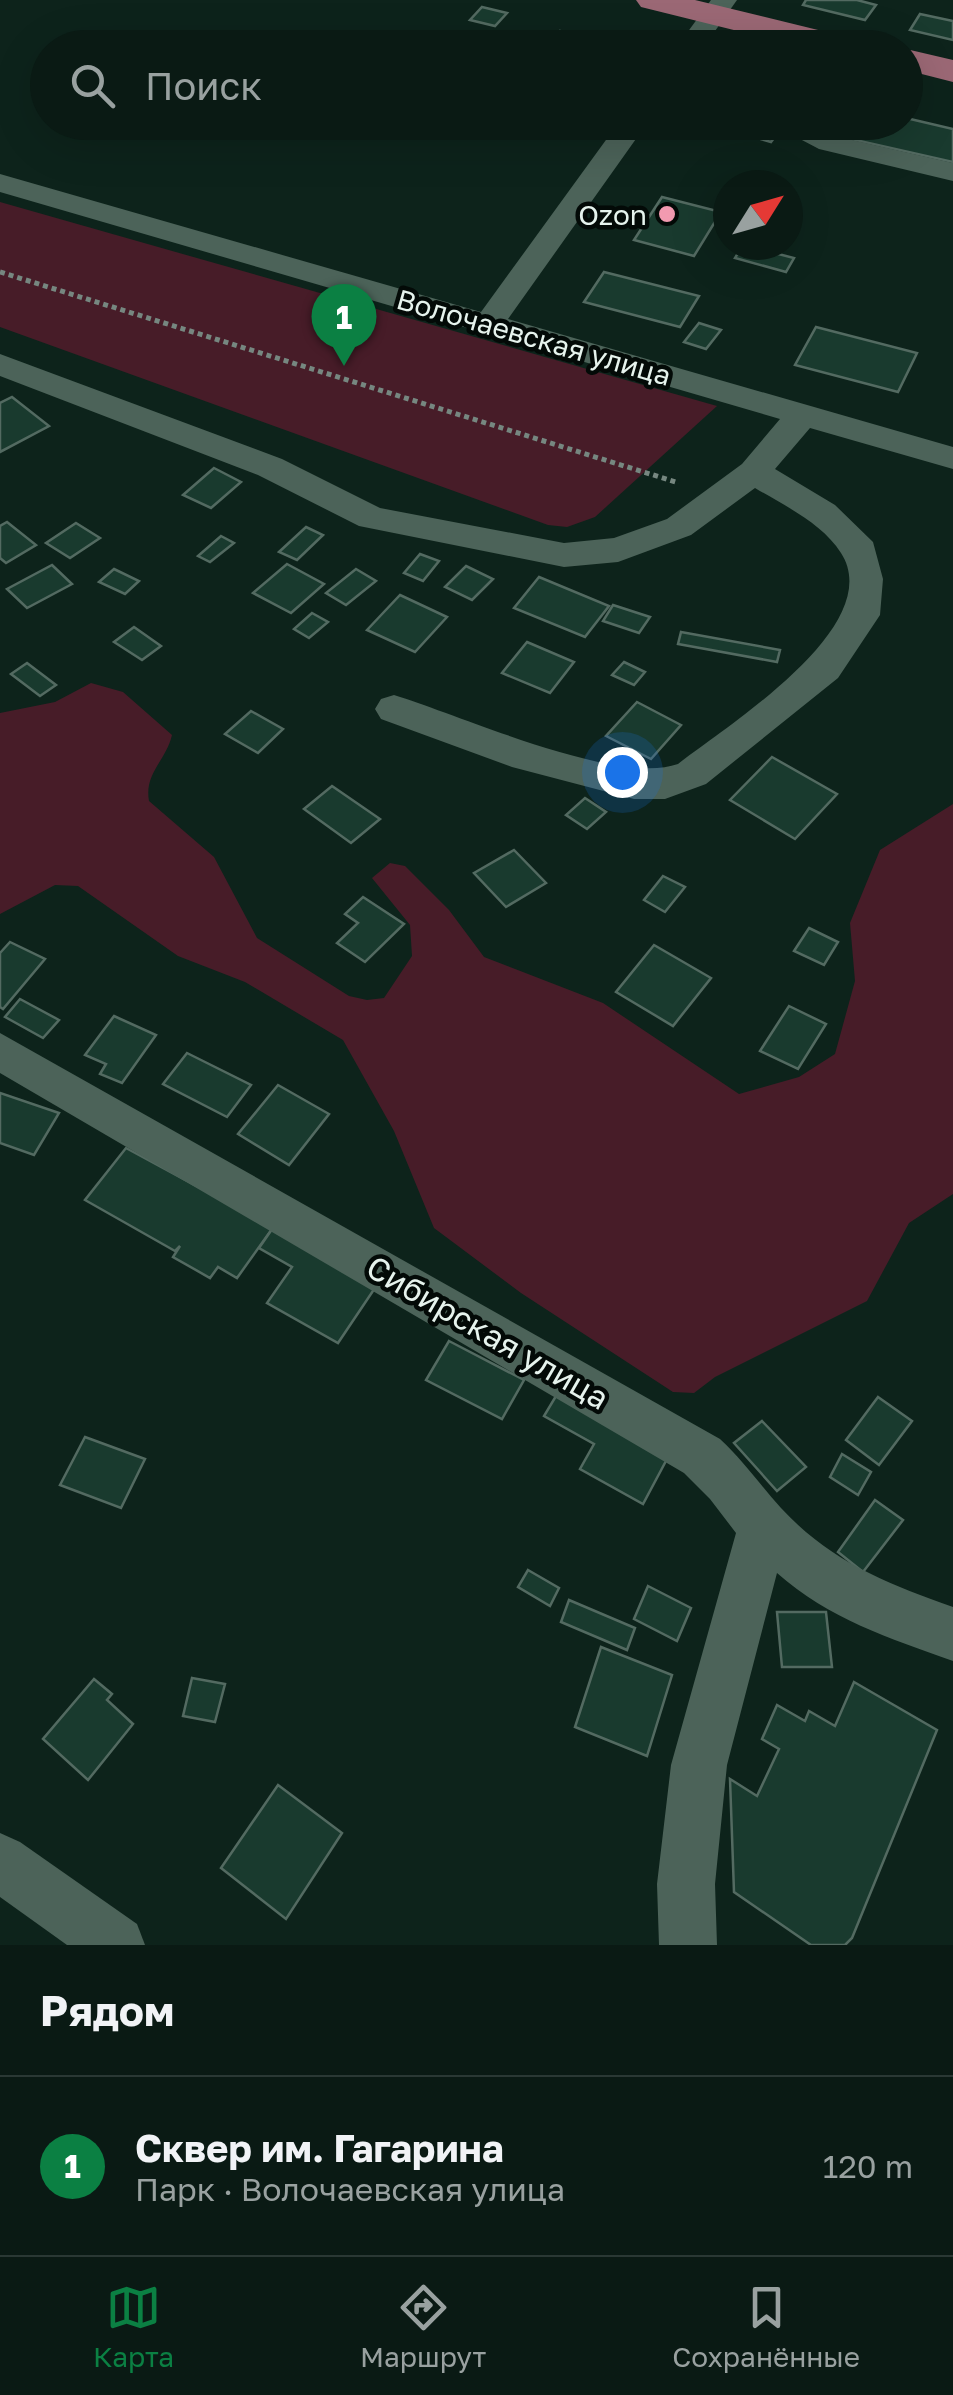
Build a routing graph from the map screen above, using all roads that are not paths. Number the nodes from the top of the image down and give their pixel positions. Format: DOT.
graph roads {
  1 [pos="653,0"];
  2 [pos="718,7"];
  3 [pos="701,30"];
  4 [pos="793,30"];
  5 [pos="923,64"];
  6 [pos="953,72"];
  7 [pos="621,140"];
  8 [pos="823,140"];
  9 [pos="953,172"];
  10 [pos="0,183"];
  11 [pos="488,324"];
  12 [pos="0,364"];
  13 [pos="804,413"];
  14 [pos="953,458"];
  15 [pos="754,472"];
  16 [pos="394,710"];
  17 [pos="0,1051"];
  18 [pos="763,1527"];
  19 [pos="953,1634"];
  20 [pos="0,1862"];
  21 [pos="116,1945"];
  22 [pos="688,1945"];
  1 -- 2 [label="main road"];
  2 -- 3 [label="street"];
  2 -- 4 [label="main road"];
  5 -- 6 [label="main road"];
  7 -- 11 [label="street"];
  8 -- 9 [label="street"];
  10 -- 11 [label="street, Волочаевская улица"];
  11 -- 13 [label="street, Волочаевская улица"];
  12 -- 15 [label="street"];
  13 -- 14 [label="street, Волочаевская улица"];
  13 -- 15 [label="street"];
  15 -- 16 [label="street"];
  17 -- 18 [label="street, Сибирская улица"];
  18 -- 19 [label="street, Сибирская улица"];
  18 -- 22 [label="street"];
  20 -- 21 [label="street"];
}
